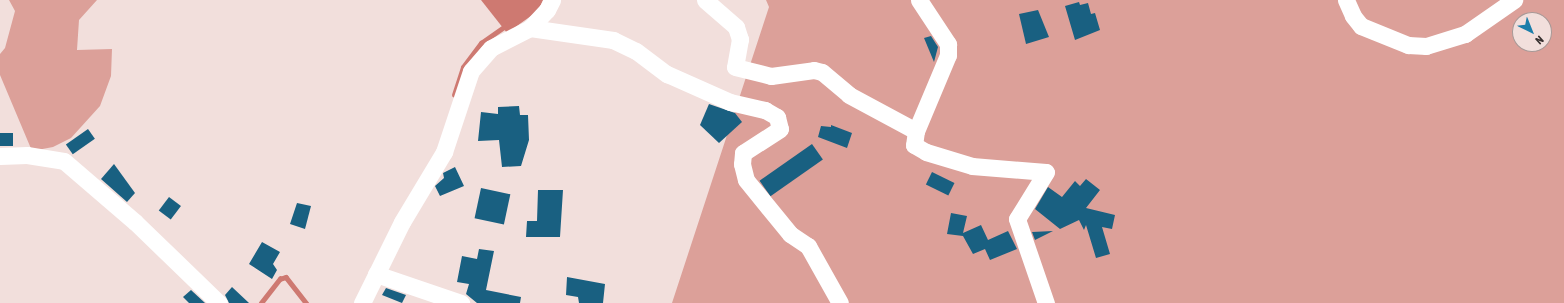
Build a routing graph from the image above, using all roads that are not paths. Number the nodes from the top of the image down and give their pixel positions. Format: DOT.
graph roads {
  1 [pos="552,0"];
  2 [pos="705,0"];
  3 [pos="919,0"];
  4 [pos="1346,0"];
  5 [pos="1514,0"];
  6 [pos="530,28"];
  7 [pos="916,131"];
  8 [pos="0,156"];
  9 [pos="376,274"];
  10 [pos="219,303"];
  11 [pos="362,303"];
  12 [pos="461,303"];
  13 [pos="840,303"];
  14 [pos="1046,303"];
  1 -- 6 [label="street"];
  2 -- 7 [label="street"];
  3 -- 7 [label="street"];
  4 -- 5 [label="street"];
  6 -- 9 [label="street"];
  6 -- 13 [label="street"];
  7 -- 14 [label="street"];
  8 -- 10 [label="street"];
  9 -- 11 [label="street"];
  9 -- 12 [label="street"];
}
